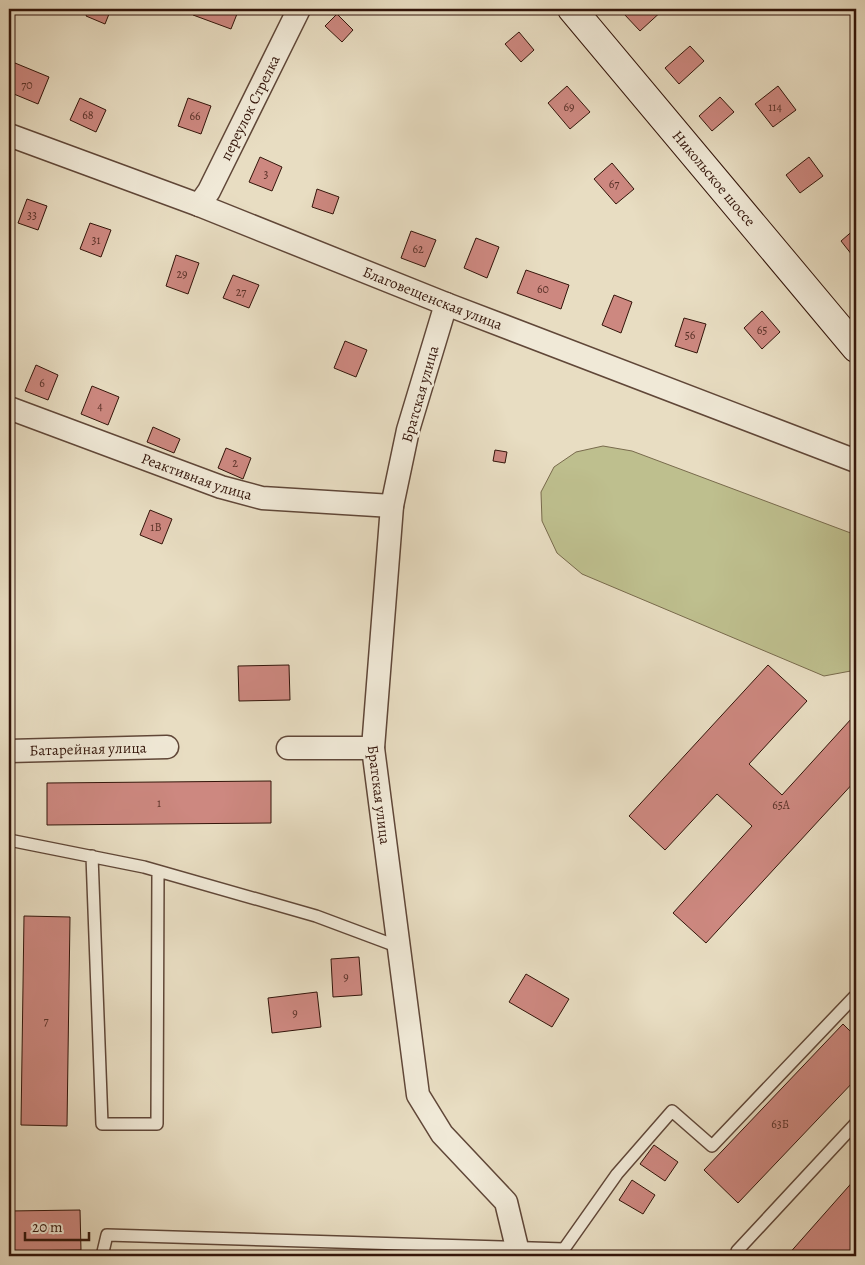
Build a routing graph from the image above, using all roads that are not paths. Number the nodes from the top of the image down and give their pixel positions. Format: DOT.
graph roads {
  1 [pos="572,9"];
  2 [pos="296,10"];
  3 [pos="9,135"];
  4 [pos="200,205"];
  5 [pos="446,304"];
  6 [pos="856,348"];
  7 [pos="9,408"];
  8 [pos="856,461"];
  9 [pos="392,506"];
  10 [pos="166,747"];
  11 [pos="288,748"];
  12 [pos="373,748"];
  13 [pos="9,751"];
  14 [pos="9,840"];
  15 [pos="92,856"];
  16 [pos="158,871"];
  17 [pos="399,947"];
  18 [pos="856,997"];
  19 [pos="856,1122"];
  20 [pos="737,1251"];
  21 [pos="518,1252"];
  22 [pos="102,1256"];
  1 -- 6 [label="street, Никольское шоссе"];
  2 -- 4 [label="street, переулок Стрелка"];
  3 -- 4 [label="street, Благовещенская улица"];
  4 -- 5 [label="street, Благовещенская улица"];
  5 -- 8 [label="street, Благовещенская улица"];
  5 -- 9 [label="street, Братская улица"];
  7 -- 9 [label="street, Реактивная улица"];
  9 -- 12 [label="street, Братская улица"];
  10 -- 13 [label="street, Батарейная улица"];
  11 -- 12 [label="street"];
  12 -- 17 [label="street, Братская улица"];
  14 -- 15 [label="lane"];
  15 -- 16 [label="lane"];
  15 -- 16 [label="lane"];
  16 -- 17 [label="lane"];
  17 -- 21 [label="street, Братская улица"];
  18 -- 21 [label="lane"];
  19 -- 20 [label="lane"];
  21 -- 22 [label="lane"];
}
